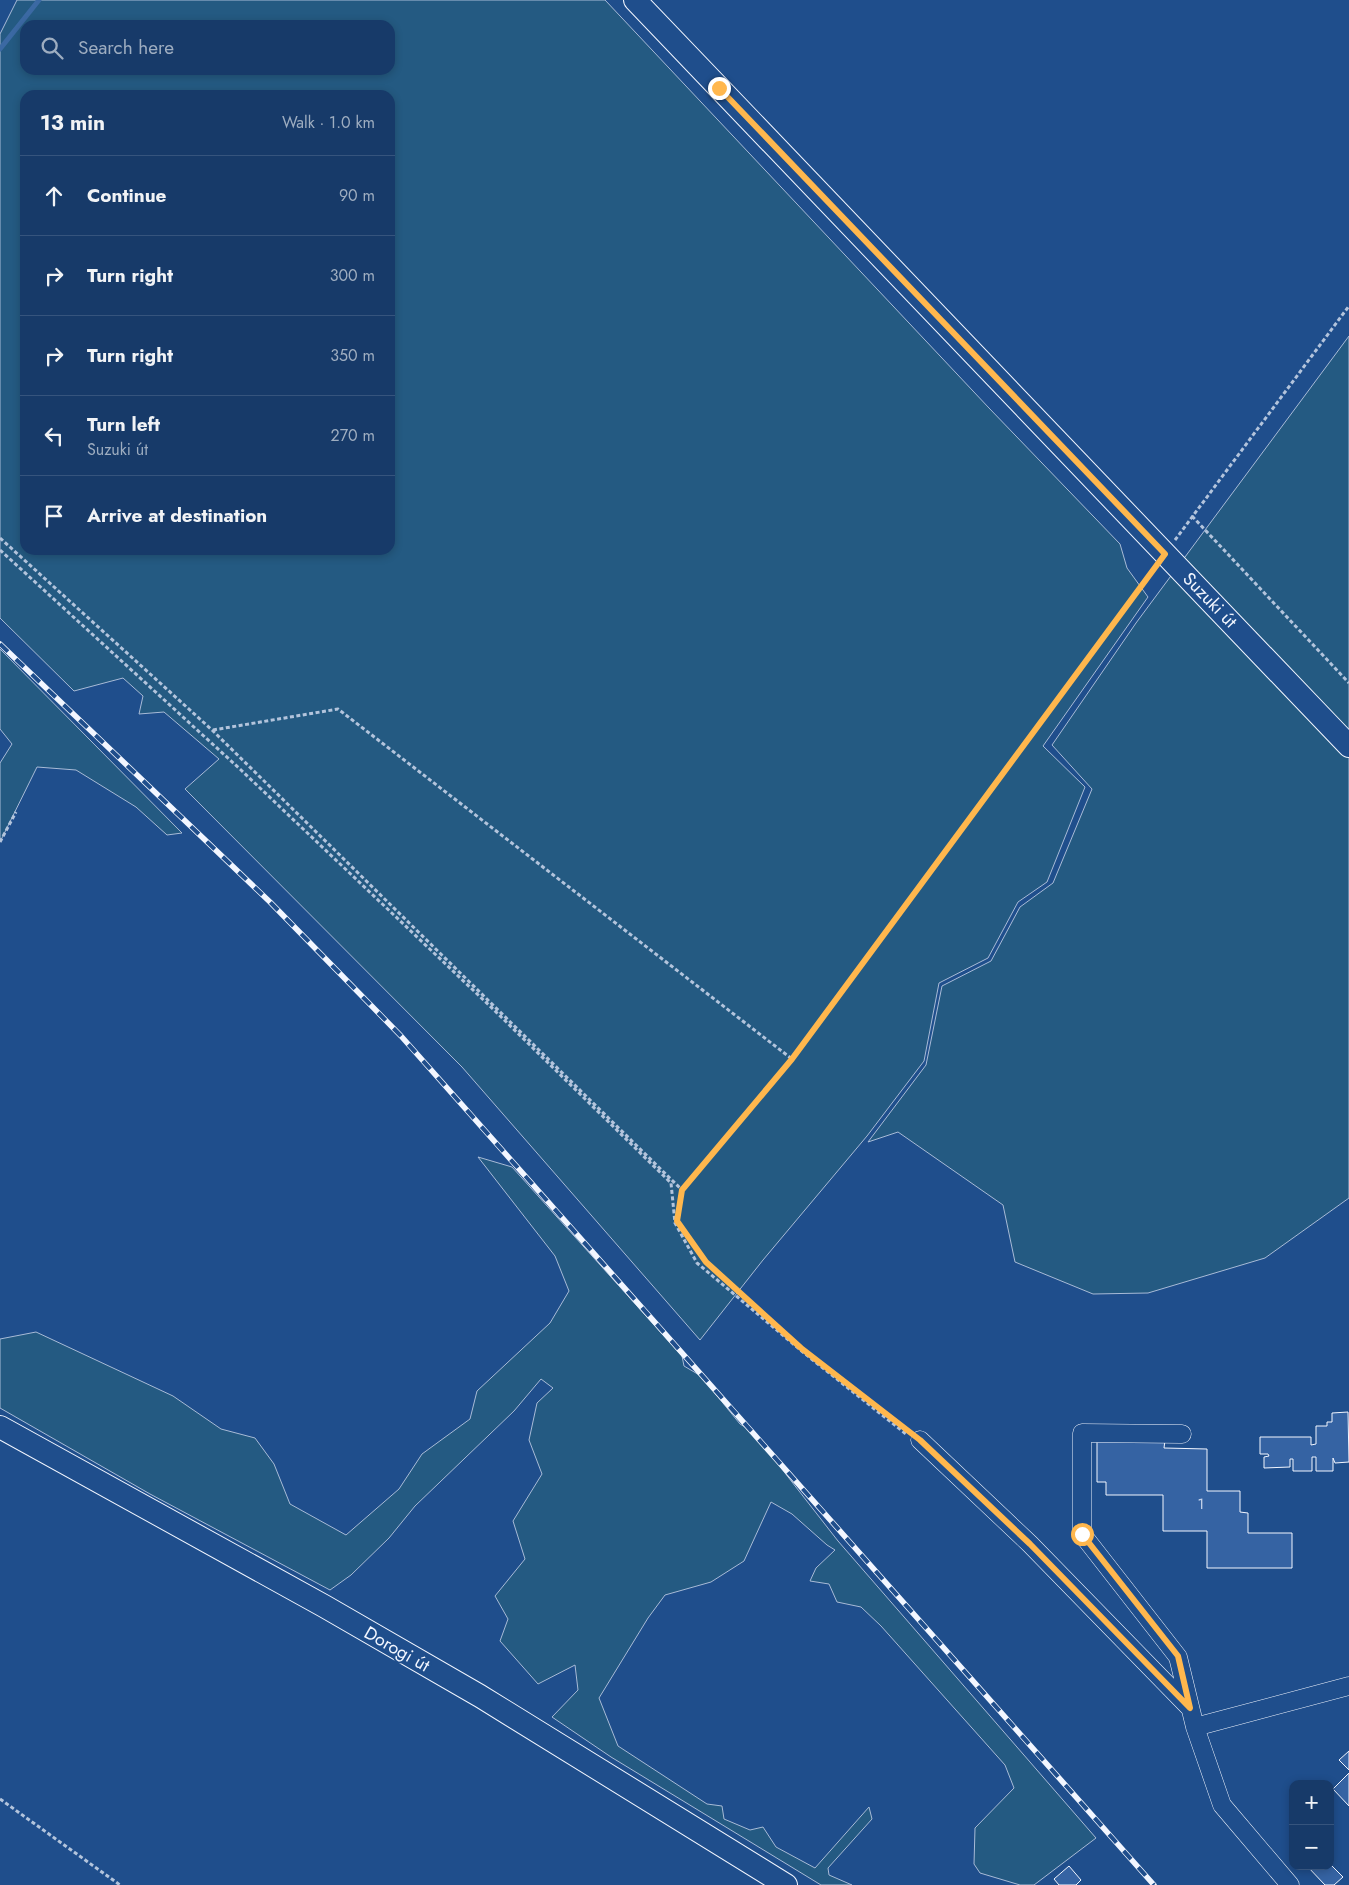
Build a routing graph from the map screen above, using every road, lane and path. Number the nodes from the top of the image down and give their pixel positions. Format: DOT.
graph roads {
  1 [pos="635,0"];
  2 [pos="1349,306"];
  3 [pos="1192,516"];
  4 [pos="0,538"];
  5 [pos="0,550"];
  6 [pos="1165,554"];
  7 [pos="1349,683"];
  8 [pos="212,730"];
  9 [pos="1349,746"];
  10 [pos="16,812"];
  11 [pos="0,842"];
  12 [pos="792,1059"];
  13 [pos="682,1190"];
  14 [pos="0,1427"];
  15 [pos="1182,1434"];
  16 [pos="916,1440"];
  17 [pos="1349,1686"];
  18 [pos="1190,1708"];
  19 [pos="1195,1727"];
  20 [pos="0,1799"];
  21 [pos="120,1885"];
  22 [pos="786,1885"];
  23 [pos="1290,1885"];
  1 -- 6 [label="main road, Suzuki út"];
  2 -- 3 [label="path"];
  3 -- 6 [label="path"];
  3 -- 7 [label="path"];
  4 -- 8 [label="path"];
  5 -- 16 [label="path"];
  6 -- 9 [label="main road, Suzuki út"];
  6 -- 12 [label="path"];
  8 -- 12 [label="path"];
  8 -- 13 [label="path"];
  10 -- 11 [label="path"];
  12 -- 13 [label="path"];
  13 -- 16 [label="path"];
  14 -- 22 [label="main road, Dorogi út"];
  15 -- 18 [label="street"];
  16 -- 18 [label="street"];
  17 -- 19 [label="street"];
  18 -- 19 [label="street"];
  19 -- 23 [label="street"];
  20 -- 21 [label="path"];
}
